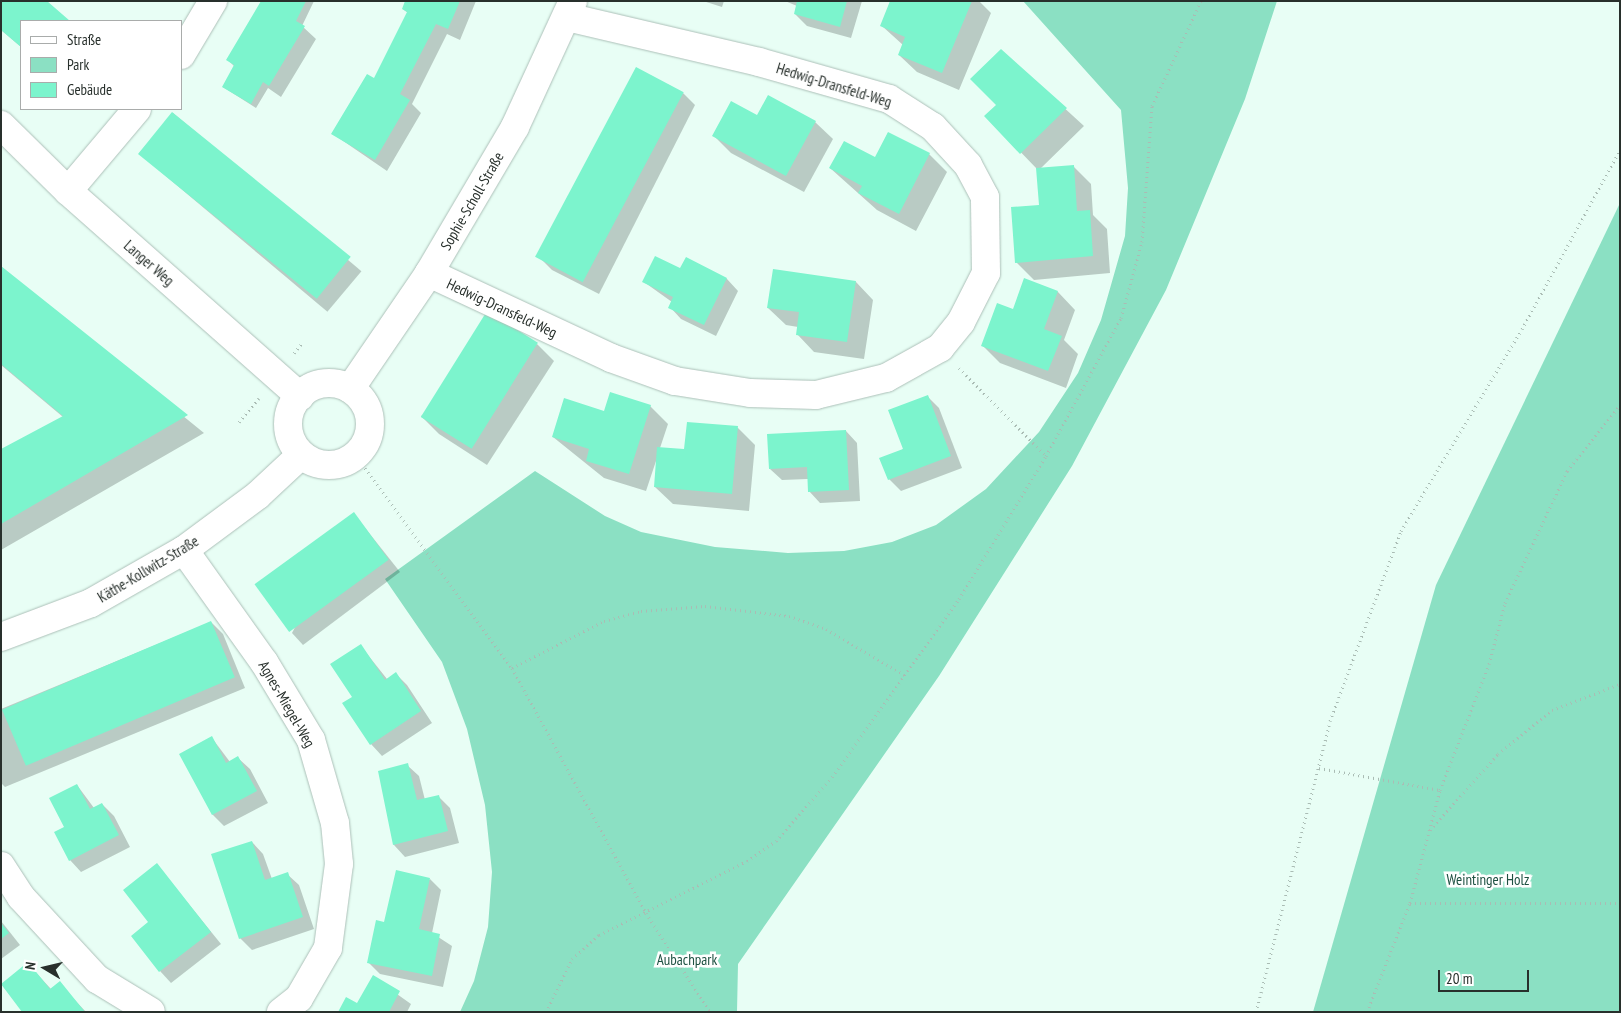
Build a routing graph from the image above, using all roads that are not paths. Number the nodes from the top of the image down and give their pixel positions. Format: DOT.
graph roads {
  1 [pos="213,1"];
  2 [pos="570,9"];
  3 [pos="182,53"];
  4 [pos="136,110"];
  5 [pos="1,126"];
  6 [pos="68,191"];
  7 [pos="429,274"];
  8 [pos="350,389"];
  9 [pos="300,396"];
  10 [pos="301,454"];
  11 [pos="184,550"];
  12 [pos="1,637"];
  13 [pos="1,866"];
  14 [pos="151,1012"];
  15 [pos="281,1012"];
  1 -- 3 [label="street"];
  2 -- 7 [label="street, Sophie-Scholl-Straße"];
  2 -- 7 [label="street, Hedwig-Dransfeld-Weg"];
  4 -- 6 [label="street"];
  5 -- 6 [label="street, Langer Weg"];
  6 -- 9 [label="street, Langer Weg"];
  7 -- 8 [label="street, Sophie-Scholl-Straße"];
  8 -- 9 [label="street"];
  8 -- 10 [label="street"];
  9 -- 10 [label="street"];
  10 -- 11 [label="street, Käthe-Kollwitz-Straße"];
  11 -- 12 [label="street, Käthe-Kollwitz-Straße"];
  11 -- 15 [label="street, Agnes-Miegel-Weg"];
  13 -- 14 [label="street"];
}
